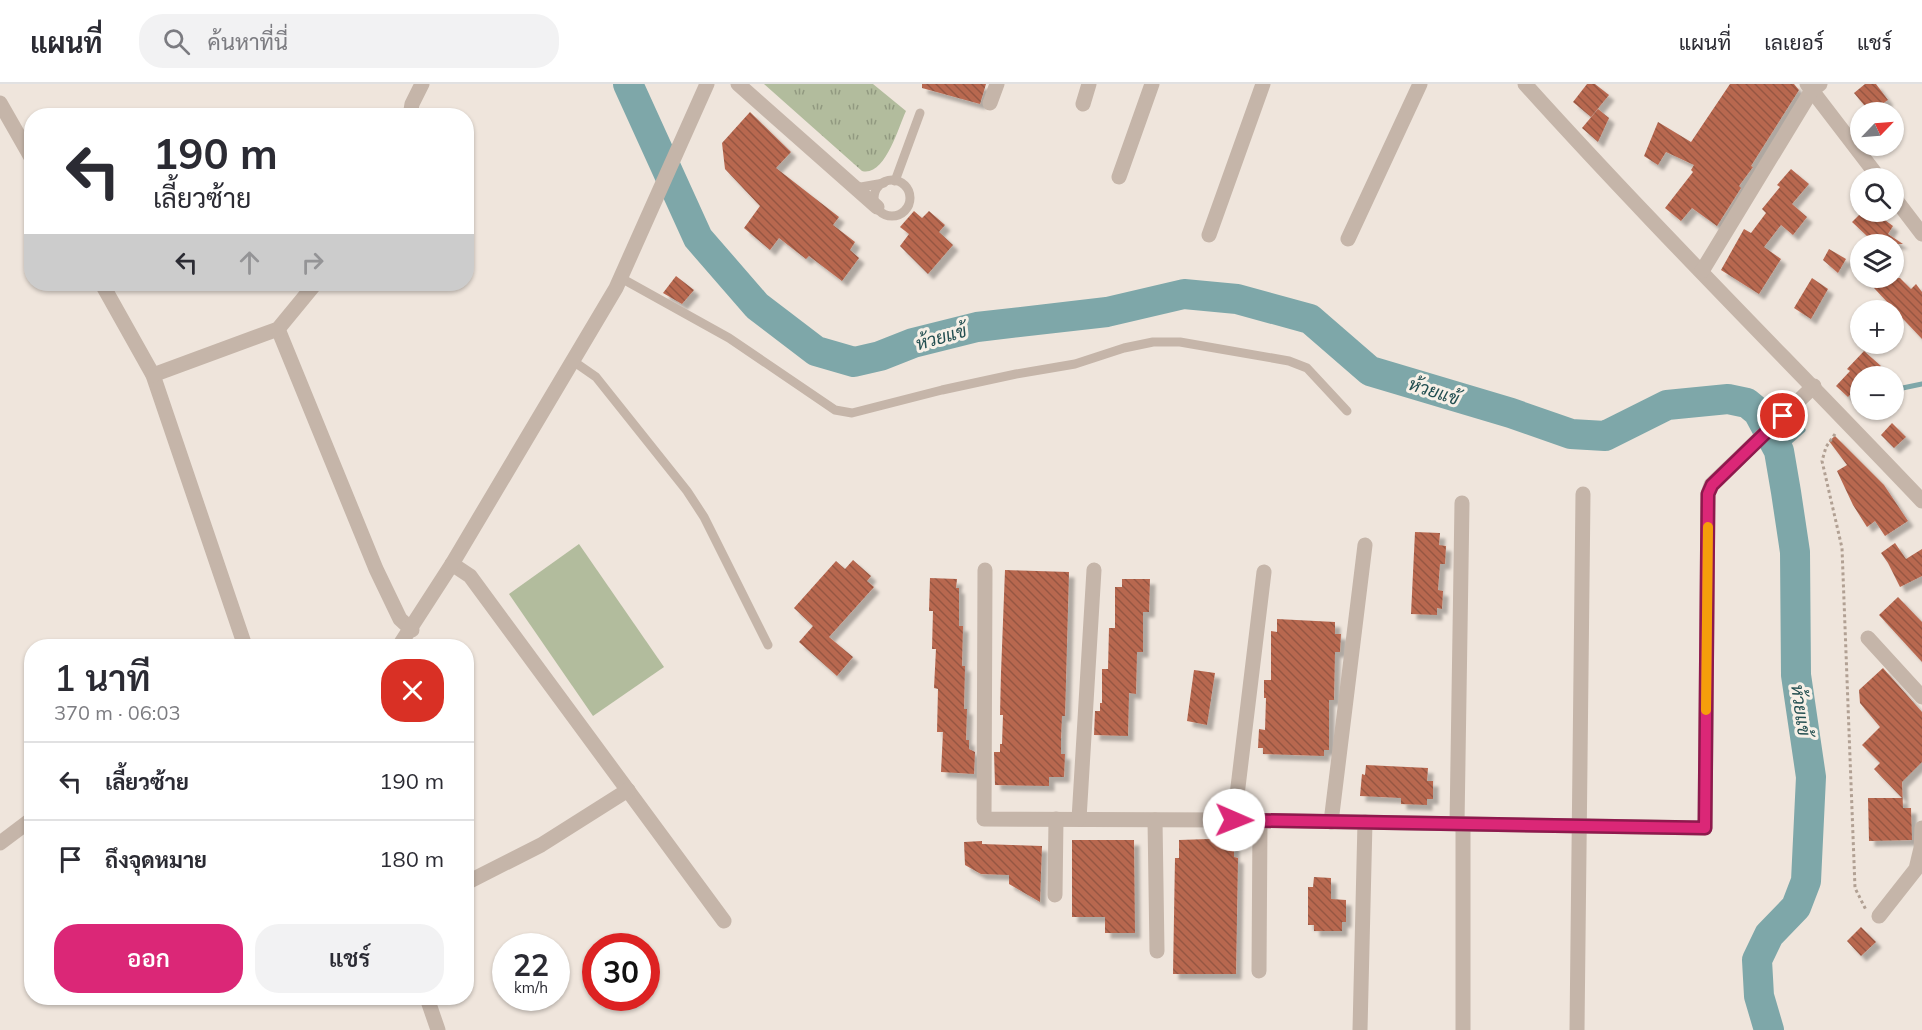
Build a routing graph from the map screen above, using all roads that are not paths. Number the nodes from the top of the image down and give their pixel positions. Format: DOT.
graph roads {
  1 [pos="422,84"];
  2 [pos="738,84"];
  3 [pos="997,84"];
  4 [pos="1089,84"];
  5 [pos="1152,84"];
  6 [pos="1263,84"];
  7 [pos="1420,84"];
  8 [pos="1525,84"];
  9 [pos="1813,86"];
  10 [pos="705,87"];
  11 [pos="990,103"];
  12 [pos="0,104"];
  13 [pos="1083,104"];
  14 [pos="411,108"];
  15 [pos="920,113"];
  16 [pos="24,145"];
  17 [pos="1872,168"];
  18 [pos="1119,177"];
  19 [pos="895,181"];
  20 [pos="884,183"];
  21 [pos="852,185"];
  22 [pos="877,207"];
  23 [pos="1904,210"];
  24 [pos="1922,234"];
  25 [pos="1209,235"];
  26 [pos="1348,239"];
  27 [pos="1702,271"];
  28 [pos="621,278"];
  29 [pos="106,291"];
  30 [pos="309,291"];
  31 [pos="278,328"];
  32 [pos="573,361"];
  33 [pos="153,375"];
  34 [pos="1814,386"];
  35 [pos="1347,411"];
  36 [pos="1584,494"];
  37 [pos="1922,501"];
  38 [pos="1462,503"];
  39 [pos="1365,545"];
  40 [pos="452,564"];
  41 [pos="985,570"];
  42 [pos="1094,570"];
  43 [pos="1264,572"];
  44 [pos="412,630"];
  45 [pos="1868,638"];
  46 [pos="243,639"];
  47 [pos="405,639"];
  48 [pos="768,645"];
  49 [pos="1922,697"];
  50 [pos="628,790"];
  51 [pos="1056,819"];
  52 [pos="1079,819"];
  53 [pos="1155,820"];
  54 [pos="1234,820"];
  55 [pos="1260,820"];
  56 [pos="1331,822"];
  57 [pos="1365,822"];
  58 [pos="1460,824"];
  59 [pos="24,825"];
  60 [pos="1579,825"];
  61 [pos="1922,828"];
  62 [pos="0,843"];
  63 [pos="474,879"];
  64 [pos="1054,895"];
  65 [pos="1879,916"];
  66 [pos="724,921"];
  67 [pos="1157,951"];
  68 [pos="1259,971"];
  69 [pos="429,1005"];
  70 [pos="438,1030"];
  71 [pos="1360,1030"];
  72 [pos="1463,1030"];
  73 [pos="1577,1030"];
  1 -- 14 [label="street"];
  2 -- 21 [label="street"];
  3 -- 11 [label="street"];
  4 -- 13 [label="street"];
  5 -- 18 [label="street"];
  6 -- 25 [label="street"];
  7 -- 26 [label="street"];
  8 -- 27 [label="street"];
  9 -- 17 [label="street"];
  9 -- 27 [label="street"];
  10 -- 28 [label="street"];
  12 -- 16 [label="street"];
  15 -- 19 [label="lane"];
  19 -- 20 [label="lane"];
  19 -- 22 [label="lane"];
  20 -- 21 [label="lane"];
  20 -- 22 [label="lane"];
  21 -- 22 [label="street"];
  23 -- 24 [label="street"];
  27 -- 34 [label="street"];
  28 -- 32 [label="street"];
  28 -- 35 [label="lane"];
  29 -- 33 [label="street"];
  30 -- 31 [label="street"];
  31 -- 33 [label="street"];
  31 -- 44 [label="street"];
  32 -- 40 [label="street"];
  32 -- 48 [label="lane"];
  33 -- 46 [label="street"];
  34 -- 37 [label="street"];
  34 -- 60 [label="street"];
  36 -- 60 [label="street"];
  38 -- 58 [label="street"];
  39 -- 56 [label="street"];
  40 -- 44 [label="street"];
  40 -- 50 [label="street"];
  41 -- 51 [label="street"];
  42 -- 52 [label="street"];
  43 -- 54 [label="street"];
  44 -- 47 [label="street"];
  45 -- 49 [label="street"];
  50 -- 63 [label="street"];
  50 -- 66 [label="street"];
  51 -- 52 [label="street"];
  51 -- 64 [label="street"];
  52 -- 53 [label="street"];
  53 -- 54 [label="street"];
  53 -- 67 [label="street"];
  54 -- 55 [label="street"];
  55 -- 56 [label="street"];
  55 -- 68 [label="street"];
  56 -- 57 [label="street"];
  57 -- 58 [label="street"];
  57 -- 71 [label="street"];
  58 -- 60 [label="street"];
  58 -- 72 [label="street"];
  59 -- 62 [label="street"];
  60 -- 73 [label="street"];
  61 -- 65 [label="street"];
  69 -- 70 [label="street"];
}
